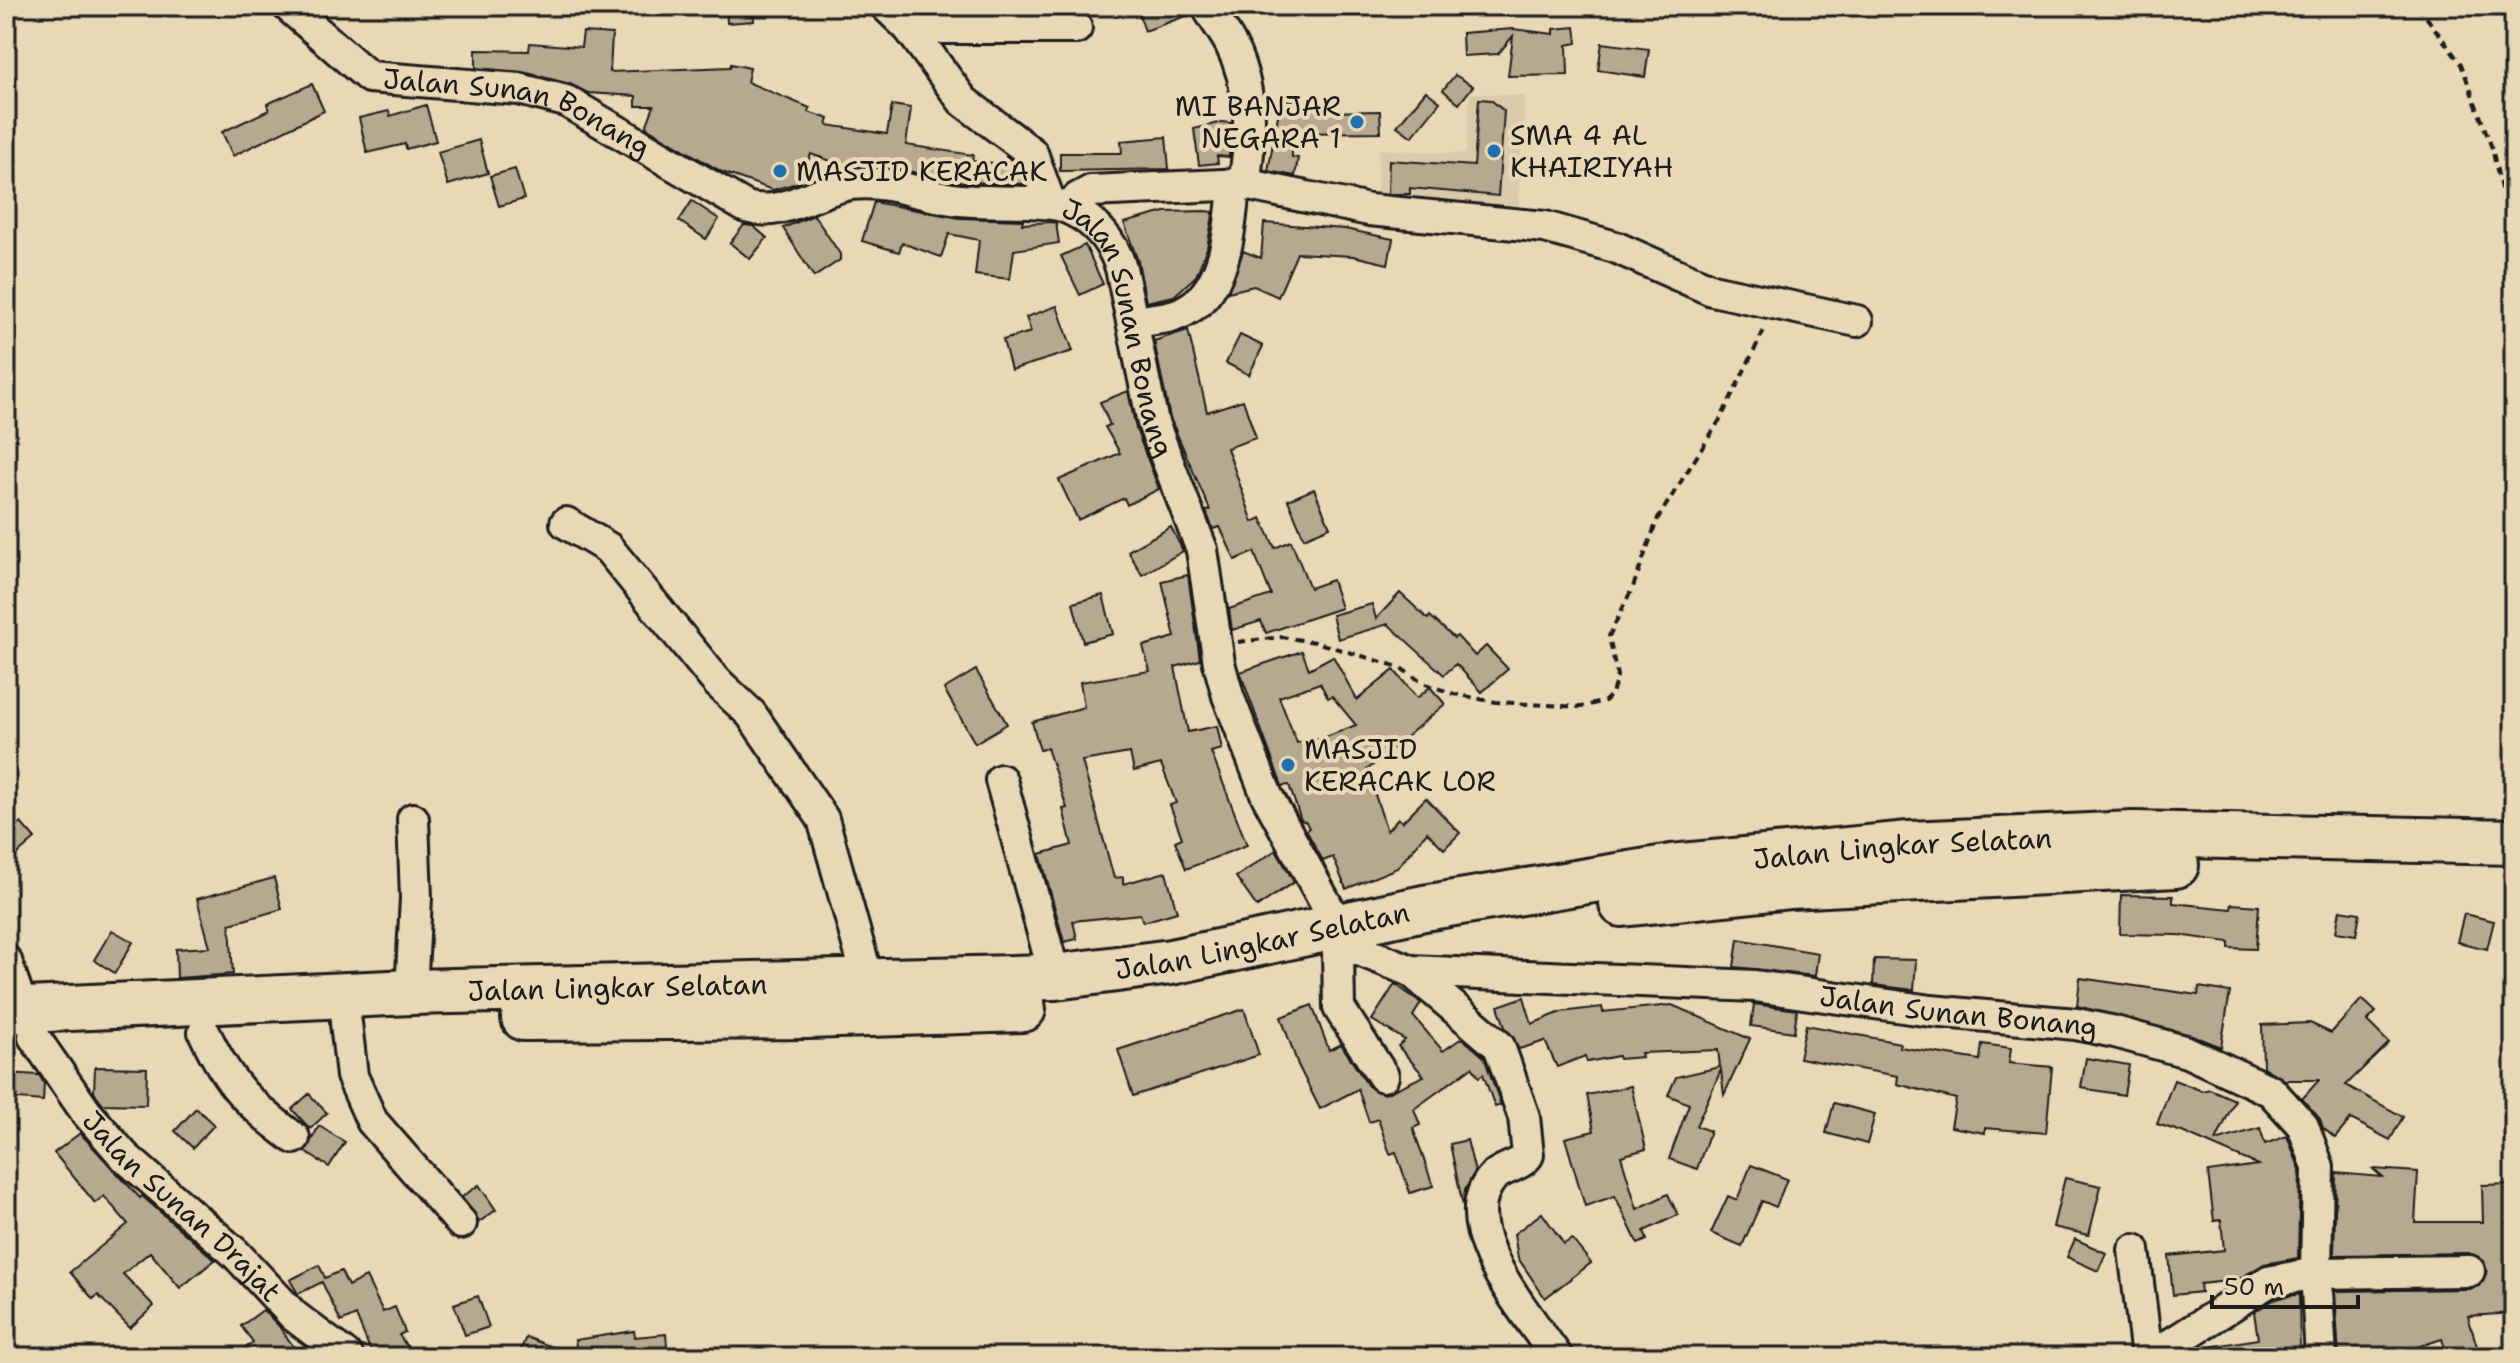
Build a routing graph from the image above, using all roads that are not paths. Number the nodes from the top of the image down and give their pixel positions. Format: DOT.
graph roads {
  1 [pos="288,6"];
  2 [pos="886,6"];
  3 [pos="1207,6"];
  4 [pos="909,28"];
  5 [pos="1076,28"];
  6 [pos="1239,184"];
  7 [pos="1062,207"];
  8 [pos="1857,321"];
  9 [pos="1134,322"];
  10 [pos="566,523"];
  11 [pos="1001,780"];
  12 [pos="413,819"];
  13 [pos="2514,842"];
  14 [pos="2134,849"];
  15 [pos="2514,869"];
  16 [pos="1344,942"];
  17 [pos="6,961"];
  18 [pos="1411,971"];
  19 [pos="1055,977"];
  20 [pos="868,980"];
  21 [pos="411,992"];
  22 [pos="766,999"];
  23 [pos="346,1023"];
  24 [pos="17,1024"];
  25 [pos="204,1032"];
  26 [pos="1383,1076"];
  27 [pos="294,1138"];
  28 [pos="461,1223"];
  29 [pos="2134,1250"];
  30 [pos="2469,1271"];
  31 [pos="2316,1273"];
  32 [pos="348,1357"];
  33 [pos="1557,1357"];
  34 [pos="2149,1357"];
  35 [pos="2321,1357"];
  1 -- 7 [label="street, Jalan Sunan Bonang"];
  2 -- 4 [label="street"];
  3 -- 6 [label="street"];
  4 -- 5 [label="street"];
  4 -- 7 [label="street"];
  6 -- 7 [label="street"];
  6 -- 8 [label="street"];
  6 -- 9 [label="street"];
  7 -- 9 [label="street, Jalan Sunan Bonang"];
  9 -- 16 [label="street, Jalan Sunan Bonang"];
  10 -- 20 [label="street"];
  11 -- 19 [label="street"];
  12 -- 21 [label="street"];
  13 -- 14 [label="highway, Jalan Lingkar Selatan"];
  14 -- 15 [label="highway, Jalan Lingkar Selatan"];
  14 -- 16 [label="highway, Jalan Lingkar Selatan"];
  16 -- 18 [label="street, Jalan Sunan Bonang"];
  16 -- 19 [label="highway, Jalan Lingkar Selatan"];
  16 -- 22 [label="highway, Jalan Lingkar Selatan"];
  16 -- 26 [label="street"];
  17 -- 24 [label="street, Jalan Sunan Drajat"];
  18 -- 31 [label="street, Jalan Sunan Bonang"];
  18 -- 33 [label="street"];
  19 -- 20 [label="highway, Jalan Lingkar Selatan"];
  20 -- 22 [label="highway, Jalan Lingkar Selatan"];
  21 -- 22 [label="highway, Jalan Lingkar Selatan"];
  21 -- 24 [label="highway, Jalan Lingkar Selatan"];
  22 -- 23 [label="highway, Jalan Lingkar Selatan"];
  23 -- 25 [label="highway, Jalan Lingkar Selatan"];
  23 -- 28 [label="street"];
  24 -- 25 [label="highway, Jalan Lingkar Selatan"];
  24 -- 32 [label="street, Jalan Sunan Drajat"];
  25 -- 27 [label="street"];
  29 -- 34 [label="street"];
  30 -- 31 [label="street"];
  31 -- 34 [label="street"];
  31 -- 35 [label="street, Jalan Sunan Bonang"];
}
